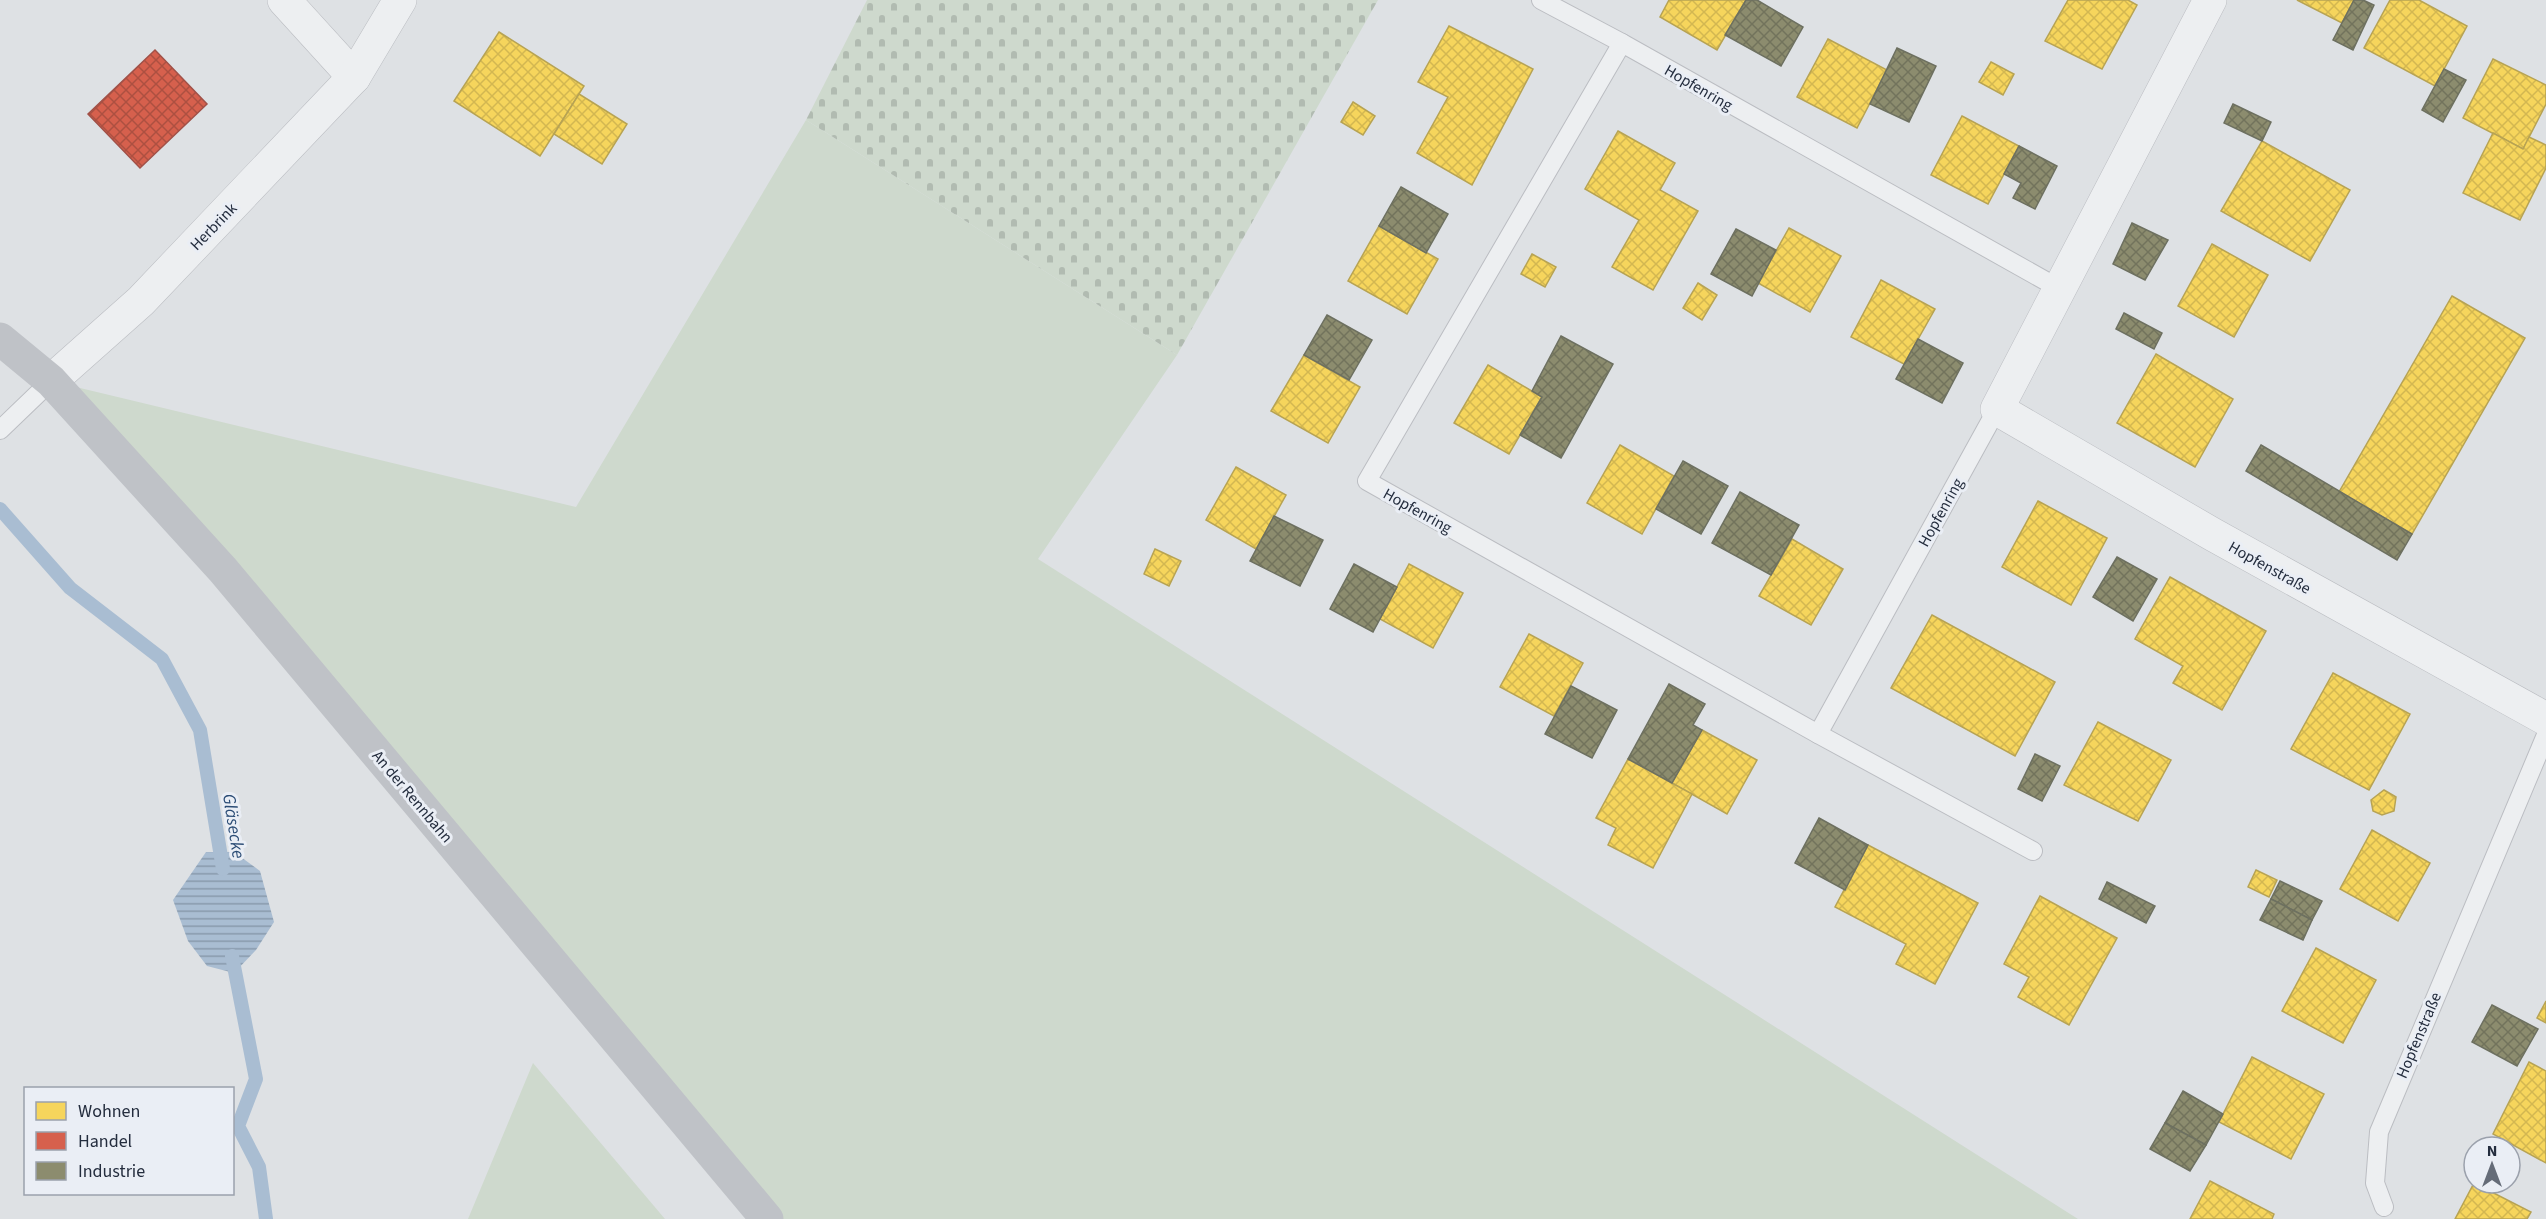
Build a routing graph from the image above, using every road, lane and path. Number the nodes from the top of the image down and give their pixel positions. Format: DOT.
graph roads {
  1 [pos="284,0"];
  2 [pos="400,0"];
  3 [pos="1541,0"];
  4 [pos="2210,0"];
  5 [pos="1622,43"];
  6 [pos="354,77"];
  7 [pos="2060,289"];
  8 [pos="0,339"];
  9 [pos="51,381"];
  10 [pos="1997,409"];
  11 [pos="0,430"];
  12 [pos="2546,719"];
  13 [pos="1818,734"];
  14 [pos="2546,735"];
  15 [pos="2033,851"];
  16 [pos="2384,1207"];
  17 [pos="767,1219"];
  1 -- 6 [label="street"];
  2 -- 6 [label="street, Herbrink"];
  3 -- 5 [label="lane, Hopfenring"];
  4 -- 7 [label="street, Hopfenring"];
  5 -- 7 [label="lane, Hopfenring"];
  5 -- 13 [label="lane, Hopfenring"];
  6 -- 9 [label="street, Herbrink"];
  7 -- 10 [label="street, Hopfenring"];
  8 -- 9 [label="main road, An der Rennbahn"];
  9 -- 11 [label="lane, Herbrink"];
  9 -- 17 [label="main road, An der Rennbahn"];
  10 -- 12 [label="street, Hopfenstraße"];
  10 -- 13 [label="lane, Hopfenring"];
  13 -- 15 [label="lane, Hopfenring"];
  14 -- 16 [label="lane, Hopfenstraße"];
}
